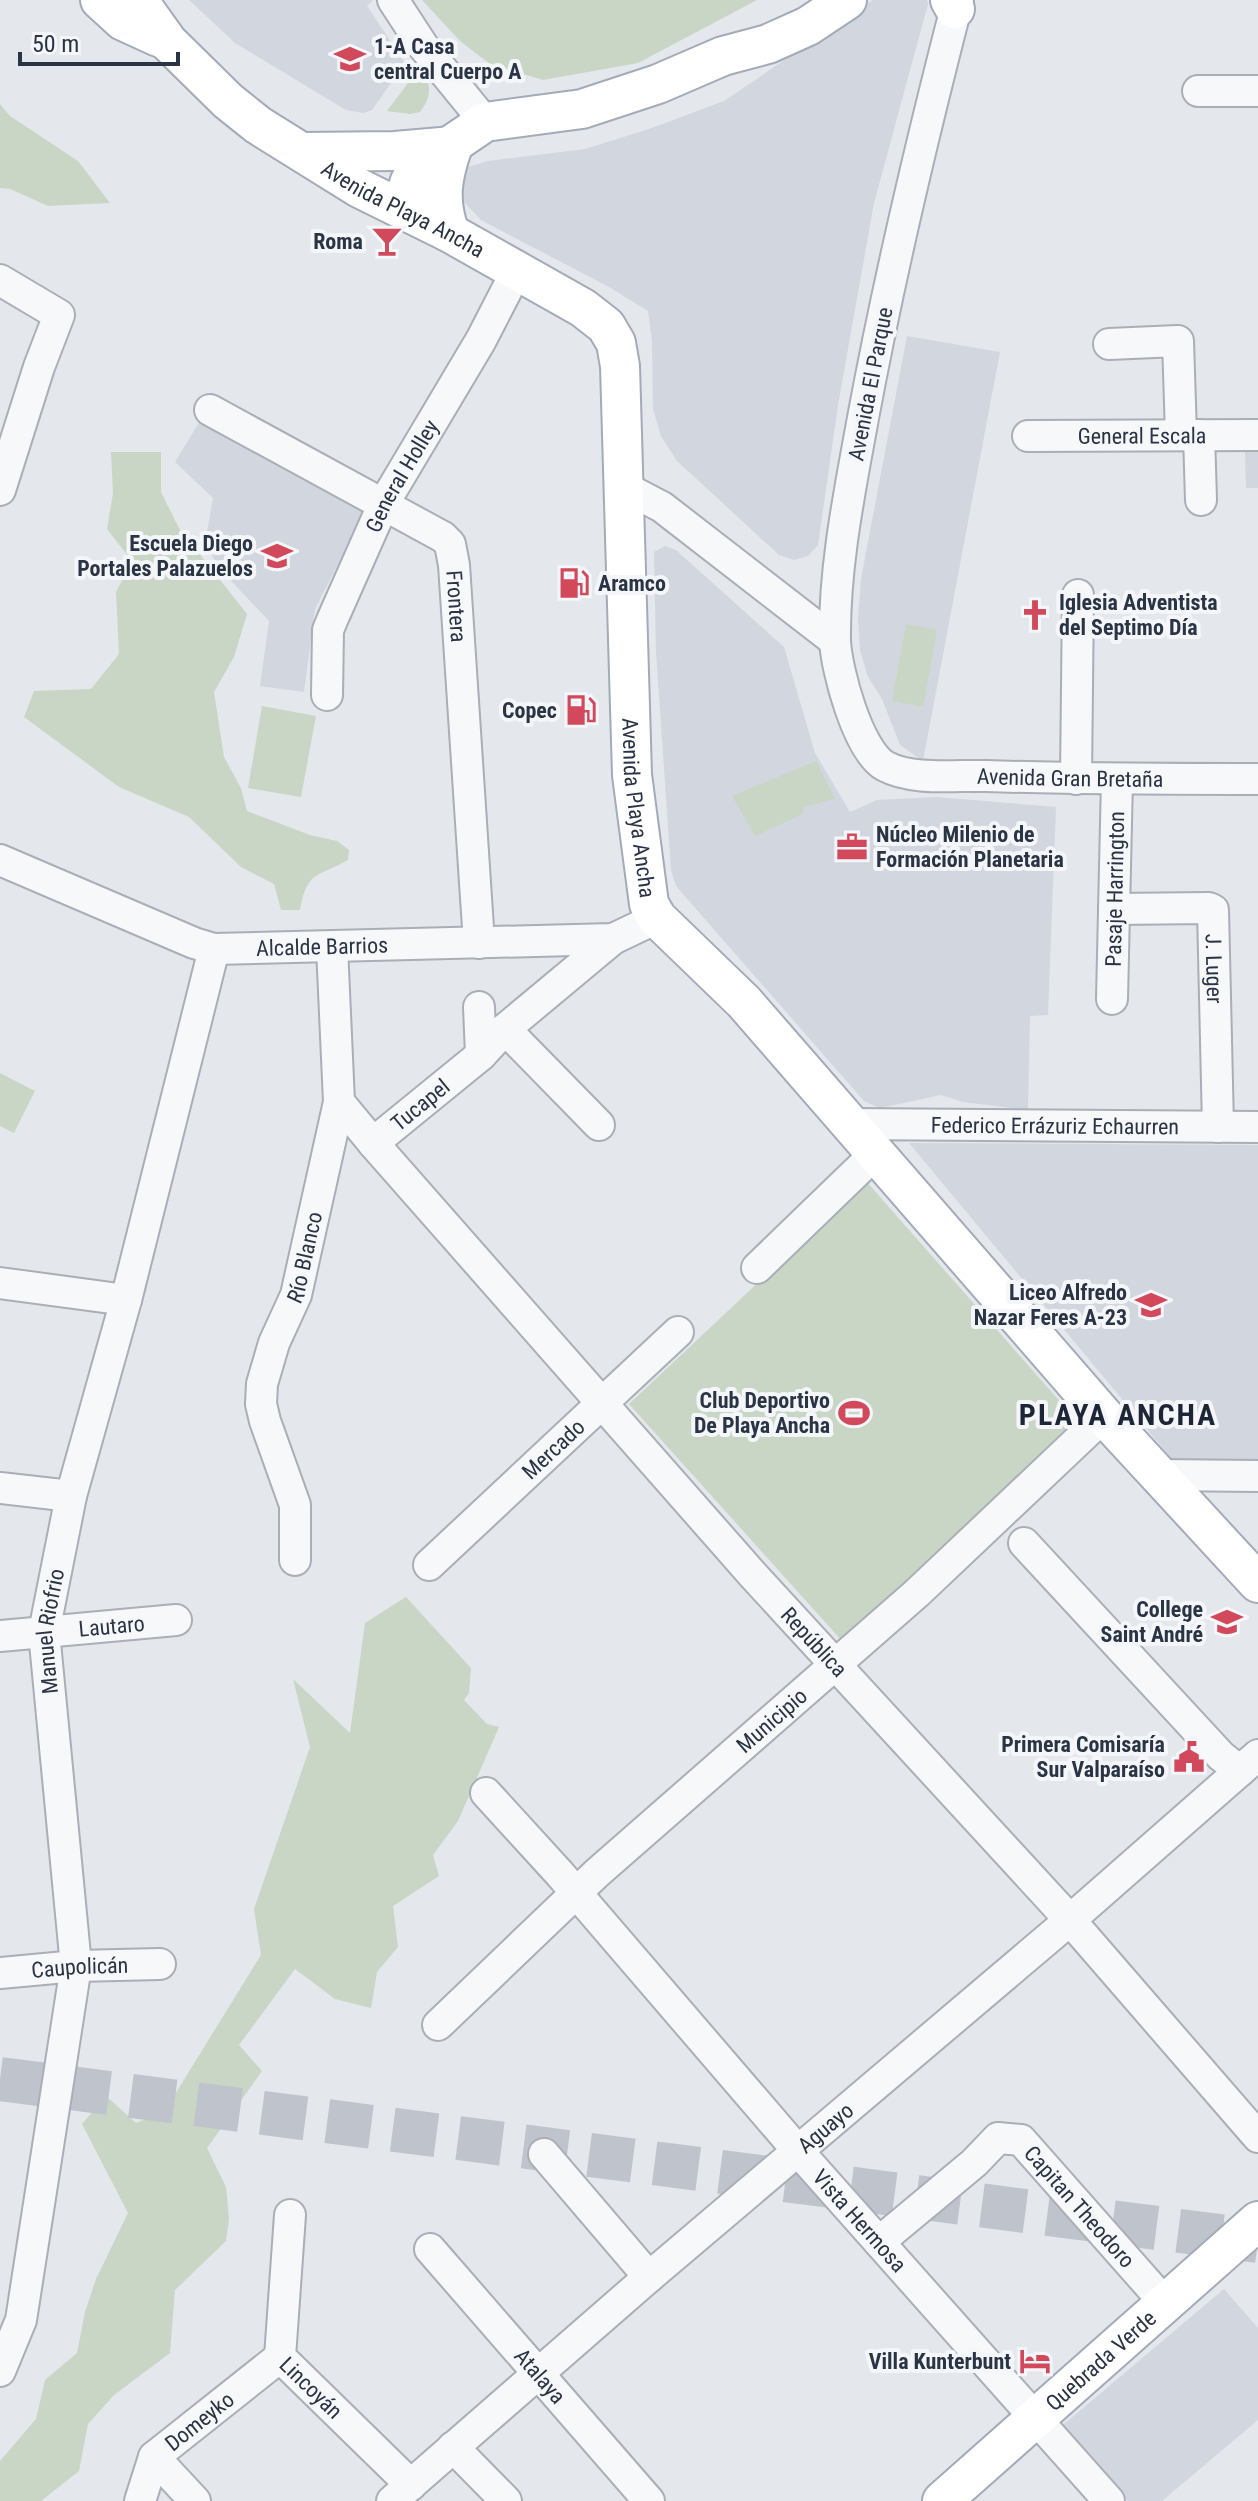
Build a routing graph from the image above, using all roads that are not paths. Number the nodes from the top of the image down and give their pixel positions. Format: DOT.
graph roads {
  1 [pos="100,0"];
  2 [pos="138,0"];
  3 [pos="393,0"];
  4 [pos="847,0"];
  5 [pos="954,3"];
  6 [pos="168,42"];
  7 [pos="1198,91"];
  8 [pos="1258,91"];
  9 [pos="467,136"];
  10 [pos="304,152"];
  11 [pos="401,208"];
  12 [pos="450,233"];
  13 [pos="516,272"];
  14 [pos="0,280"];
  15 [pos="1109,344"];
  16 [pos="210,410"];
  17 [pos="1190,435"];
  18 [pos="1258,435"];
  19 [pos="1028,436"];
  20 [pos="622,486"];
  21 [pos="0,490"];
  22 [pos="1201,500"];
  23 [pos="384,503"];
  24 [pos="1078,595"];
  25 [pos="835,641"];
  26 [pos="327,695"];
  27 [pos="882,765"];
  28 [pos="1076,779"];
  29 [pos="1117,779"];
  30 [pos="1258,779"];
  31 [pos="0,860"];
  32 [pos="1114,909"];
  33 [pos="657,918"];
  34 [pos="613,939"];
  35 [pos="479,943"];
  36 [pos="332,947"];
  37 [pos="214,949"];
  38 [pos="1112,999"];
  39 [pos="479,1007"];
  40 [pos="505,1029"];
  41 [pos="481,1055"];
  42 [pos="339,1102"];
  43 [pos="851,1124"];
  44 [pos="599,1125"];
  45 [pos="1218,1127"];
  46 [pos="1258,1127"];
  47 [pos="373,1143"];
  48 [pos="875,1154"];
  49 [pos="757,1268"];
  50 [pos="0,1283"];
  51 [pos="126,1300"];
  52 [pos="678,1332"];
  53 [pos="601,1402"];
  54 [pos="1104,1416"];
  55 [pos="1158,1475"];
  56 [pos="1258,1476"];
  57 [pos="0,1488"];
  58 [pos="71,1496"];
  59 [pos="1024,1543"];
  60 [pos="295,1560"];
  61 [pos="429,1565"];
  62 [pos="1258,1583"];
  63 [pos="176,1620"];
  64 [pos="44,1632"];
  65 [pos="0,1636"];
  66 [pos="836,1664"];
  67 [pos="1249,1763"];
  68 [pos="486,1793"];
  69 [pos="575,1895"];
  70 [pos="1070,1920"];
  71 [pos="160,1964"];
  72 [pos="76,1966"];
  73 [pos="0,1973"];
  74 [pos="438,2025"];
  75 [pos="1258,2137"];
  76 [pos="798,2151"];
  77 [pos="544,2154"];
  78 [pos="290,2215"];
  79 [pos="1258,2221"];
  80 [pos="879,2242"];
  81 [pos="430,2249"];
  82 [pos="649,2277"];
  83 [pos="1165,2303"];
  84 [pos="11,2321"];
  85 [pos="280,2357"];
  86 [pos="0,2371"];
  87 [pos="539,2374"];
  88 [pos="1034,2418"];
  89 [pos="453,2447"];
  90 [pos="154,2457"];
  91 [pos="402,2493"];
  92 [pos="140,2501"];
  93 [pos="195,2501"];
  94 [pos="506,2501"];
  95 [pos="649,2501"];
  96 [pos="942,2501"];
  97 [pos="1109,2501"];
  1 -- 6 [label="main road"];
  2 -- 6 [label="main road"];
  3 -- 9 [label="street"];
  4 -- 9 [label="main road"];
  5 -- 25 [label="street, Avenida El Parque"];
  6 -- 10 [label="main road, Avenida Playa Ancha"];
  7 -- 8 [label="street"];
  9 -- 10 [label="main road"];
  9 -- 11 [label="main road"];
  9 -- 12 [label="main road"];
  10 -- 11 [label="main road, Avenida Playa Ancha"];
  11 -- 12 [label="main road, Avenida Playa Ancha"];
  12 -- 13 [label="main road, Avenida Playa Ancha"];
  13 -- 20 [label="main road, Avenida Playa Ancha"];
  13 -- 23 [label="street, General Holley"];
  14 -- 21 [label="street"];
  15 -- 17 [label="street"];
  16 -- 23 [label="street, Frontera"];
  17 -- 18 [label="street, General Escala"];
  17 -- 19 [label="street, General Escala"];
  17 -- 22 [label="street"];
  20 -- 25 [label="street"];
  20 -- 33 [label="main road, Avenida Playa Ancha"];
  23 -- 26 [label="street, General Holley"];
  23 -- 35 [label="street, Frontera"];
  24 -- 28 [label="street"];
  25 -- 27 [label="street, Avenida El Parque"];
  27 -- 28 [label="street, Avenida Gran Bretaña"];
  28 -- 29 [label="street, Avenida Gran Bretaña"];
  29 -- 30 [label="street, Avenida Gran Bretaña"];
  29 -- 32 [label="street, Pasaje Harrington"];
  31 -- 37 [label="street, Alcalde Barrios"];
  32 -- 38 [label="street, Pasaje Harrington"];
  32 -- 45 [label="street, J. Luger"];
  33 -- 34 [label="street, Alcalde Barrios"];
  33 -- 43 [label="main road, Avenida Playa Ancha"];
  34 -- 35 [label="street, Alcalde Barrios"];
  34 -- 40 [label="street, Tucapel"];
  35 -- 36 [label="street, Alcalde Barrios"];
  36 -- 37 [label="street, Alcalde Barrios"];
  36 -- 42 [label="street, Río Blanco"];
  37 -- 51 [label="street, Manuel Riofrio"];
  39 -- 41 [label="street"];
  40 -- 41 [label="street, Tucapel"];
  40 -- 44 [label="street"];
  41 -- 47 [label="street, Tucapel"];
  42 -- 47 [label="street, Tucapel"];
  42 -- 60 [label="street, Río Blanco"];
  43 -- 45 [label="street, Federico Errázuriz Echaurren"];
  43 -- 48 [label="main road, Avenida Playa Ancha"];
  45 -- 46 [label="street, Federico Errázuriz Echaurren"];
  47 -- 53 [label="street, República"];
  48 -- 49 [label="street"];
  48 -- 54 [label="main road, Avenida Playa Ancha"];
  50 -- 51 [label="street"];
  51 -- 58 [label="street, Manuel Riofrio"];
  52 -- 53 [label="street, Mercado"];
  53 -- 61 [label="street, Mercado"];
  53 -- 66 [label="street, República"];
  54 -- 55 [label="main road, Avenida Playa Ancha"];
  54 -- 66 [label="street, Municipio"];
  55 -- 56 [label="street"];
  55 -- 62 [label="main road, Avenida Playa Ancha"];
  57 -- 58 [label="street"];
  58 -- 64 [label="street, Manuel Riofrio"];
  59 -- 67 [label="street"];
  63 -- 64 [label="street, Lautaro"];
  64 -- 65 [label="street, Lautaro"];
  64 -- 72 [label="street, Manuel Riofrio"];
  66 -- 69 [label="street, Municipio"];
  66 -- 70 [label="street, República"];
  67 -- 70 [label="street, Aguayo"];
  68 -- 69 [label="street, Vista Hermosa"];
  69 -- 74 [label="street, Municipio"];
  69 -- 76 [label="street, Vista Hermosa"];
  70 -- 75 [label="street, República"];
  70 -- 76 [label="street, Aguayo"];
  71 -- 72 [label="street, Caupolicán"];
  72 -- 73 [label="street, Caupolicán"];
  72 -- 84 [label="street, Manuel Riofrio"];
  76 -- 80 [label="street, Vista Hermosa"];
  76 -- 82 [label="street, Aguayo"];
  77 -- 82 [label="street"];
  78 -- 85 [label="street, Lincoyán"];
  79 -- 83 [label="main road, Quebrada Verde"];
  80 -- 83 [label="street, Capitan Theodoro"];
  80 -- 88 [label="street, Vista Hermosa"];
  81 -- 87 [label="street, Atalaya"];
  82 -- 87 [label="street, Aguayo"];
  83 -- 88 [label="main road, Quebrada Verde"];
  84 -- 86 [label="street, Manuel Riofrio"];
  85 -- 90 [label="street, Domeyko"];
  85 -- 91 [label="street, Lincoyán"];
  87 -- 89 [label="street, Aguayo"];
  87 -- 95 [label="street, Atalaya"];
  88 -- 96 [label="main road, Quebrada Verde"];
  88 -- 97 [label="street, Vista Hermosa"];
  89 -- 91 [label="street, Aguayo"];
  89 -- 94 [label="street"];
  90 -- 92 [label="street, Domeyko"];
  90 -- 93 [label="street"];
}
